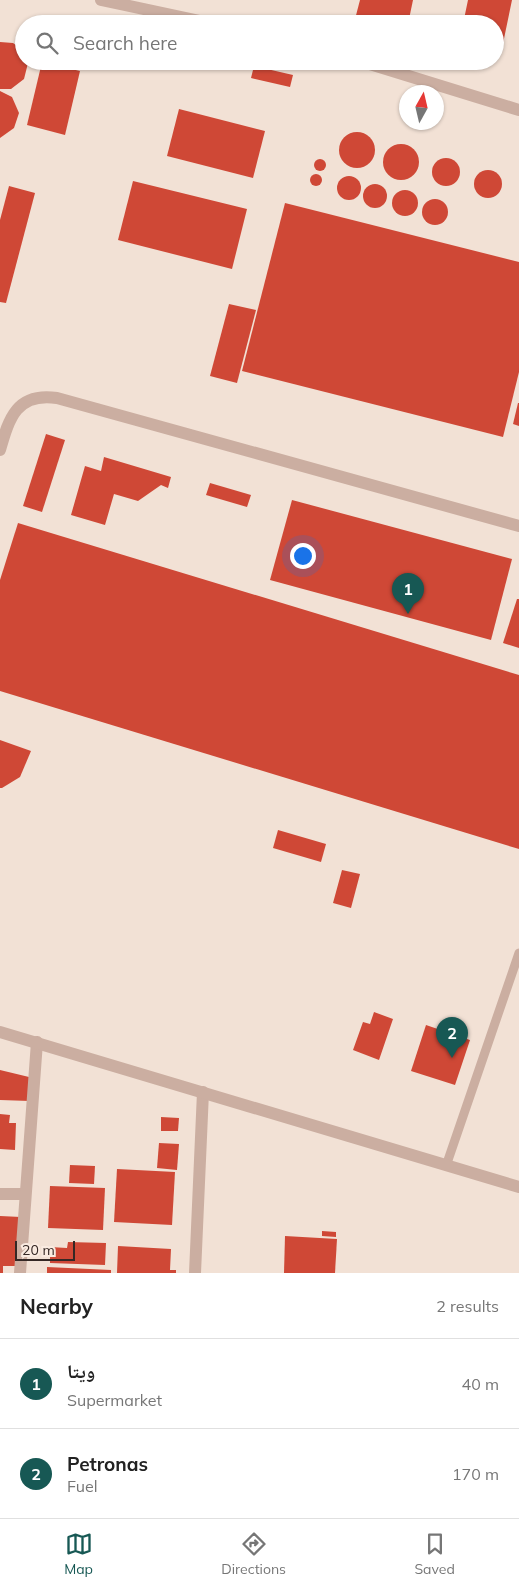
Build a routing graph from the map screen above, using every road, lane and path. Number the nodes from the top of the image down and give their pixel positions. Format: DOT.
graph roads {
  1 [pos="101,0"];
  2 [pos="172,15"];
  3 [pos="389,70"];
  4 [pos="519,110"];
  5 [pos="0,450"];
  6 [pos="519,526"];
  7 [pos="519,953"];
  8 [pos="0,1032"];
  9 [pos="37,1042"];
  10 [pos="203,1092"];
  11 [pos="446,1166"];
  12 [pos="519,1187"];
  13 [pos="0,1194"];
  14 [pos="25,1194"];
  15 [pos="20,1273"];
  16 [pos="195,1273"];
  1 -- 2 [label="street"];
  3 -- 4 [label="street"];
  5 -- 6 [label="street"];
  7 -- 11 [label="lane"];
  8 -- 9 [label="street"];
  9 -- 10 [label="street"];
  9 -- 14 [label="street"];
  10 -- 11 [label="street"];
  10 -- 16 [label="street"];
  11 -- 12 [label="street"];
  13 -- 14 [label="street"];
  14 -- 15 [label="street"];
}
